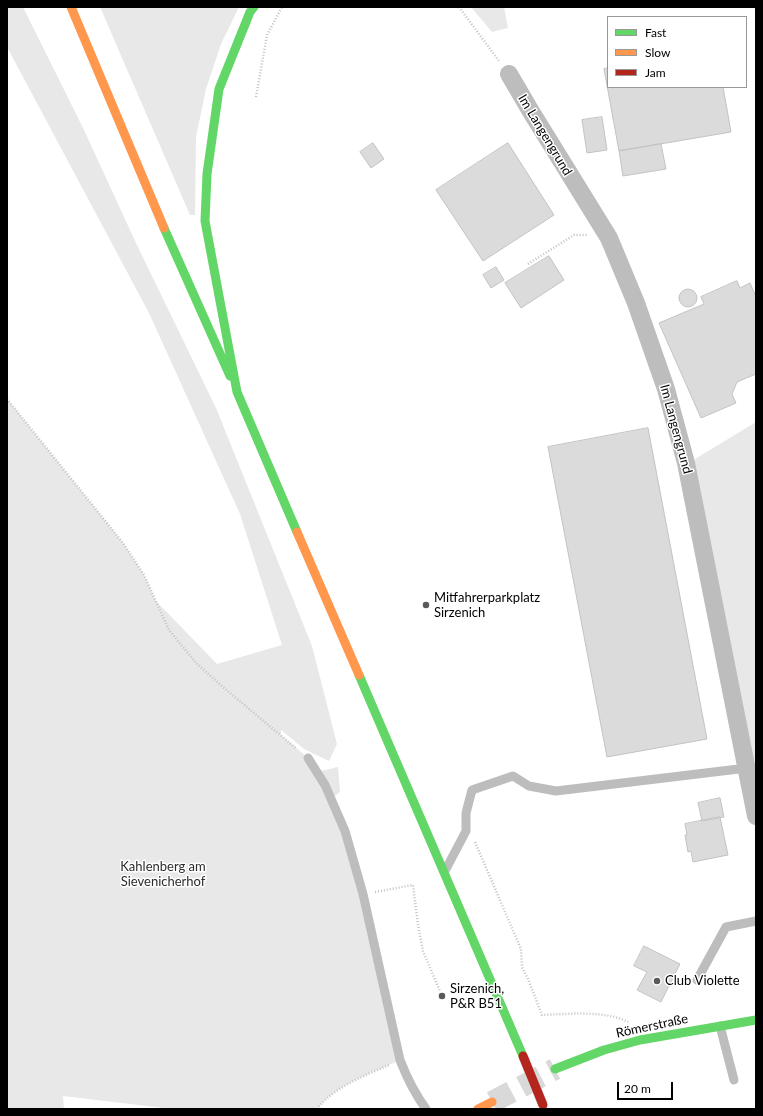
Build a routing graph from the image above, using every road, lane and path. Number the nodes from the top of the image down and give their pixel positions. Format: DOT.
graph roads {
  1 [pos="71,7"];
  2 [pos="254,7"];
  3 [pos="282,7"];
  4 [pos="459,7"];
  5 [pos="508,74"];
  6 [pos="256,97"];
  7 [pos="609,238"];
  8 [pos="528,264"];
  9 [pos="236,392"];
  10 [pos="7,399"];
  11 [pos="308,758"];
  12 [pos="747,768"];
  13 [pos="756,816"];
  14 [pos="466,831"];
  15 [pos="445,872"];
  16 [pos="363,894"];
  17 [pos="756,921"];
  18 [pos="697,980"];
  19 [pos="442,996"];
  20 [pos="756,1020"];
  21 [pos="720,1026"];
  22 [pos="640,1040"];
  23 [pos="400,1060"];
  24 [pos="555,1069"];
  25 [pos="734,1080"];
  26 [pos="492,1102"];
  27 [pos="544,1107"];
  28 [pos="317,1109"];
  29 [pos="426,1109"];
  30 [pos="478,1109"];
  1 -- 9 [label="main road"];
  2 -- 9 [label="main road"];
  3 -- 6 [label="path"];
  4 -- 5 [label="path"];
  5 -- 7 [label="street, Im Langengrund"];
  7 -- 8 [label="path"];
  7 -- 12 [label="street, Im Langengrund"];
  9 -- 15 [label="main road"];
  10 -- 11 [label="path"];
  11 -- 16 [label="lane"];
  12 -- 13 [label="street, Im Langengrund"];
  12 -- 14 [label="lane"];
  14 -- 15 [label="lane"];
  14 -- 22 [label="path"];
  15 -- 27 [label="main road, bridge"];
  16 -- 19 [label="path"];
  16 -- 23 [label="lane"];
  17 -- 18 [label="lane"];
  20 -- 21 [label="main road, Römerstraße"];
  21 -- 22 [label="main road, Römerstraße"];
  21 -- 25 [label="lane"];
  22 -- 24 [label="main road, Römerstraße"];
  23 -- 28 [label="path"];
  23 -- 29 [label="lane"];
  26 -- 30 [label="main road"];
}
